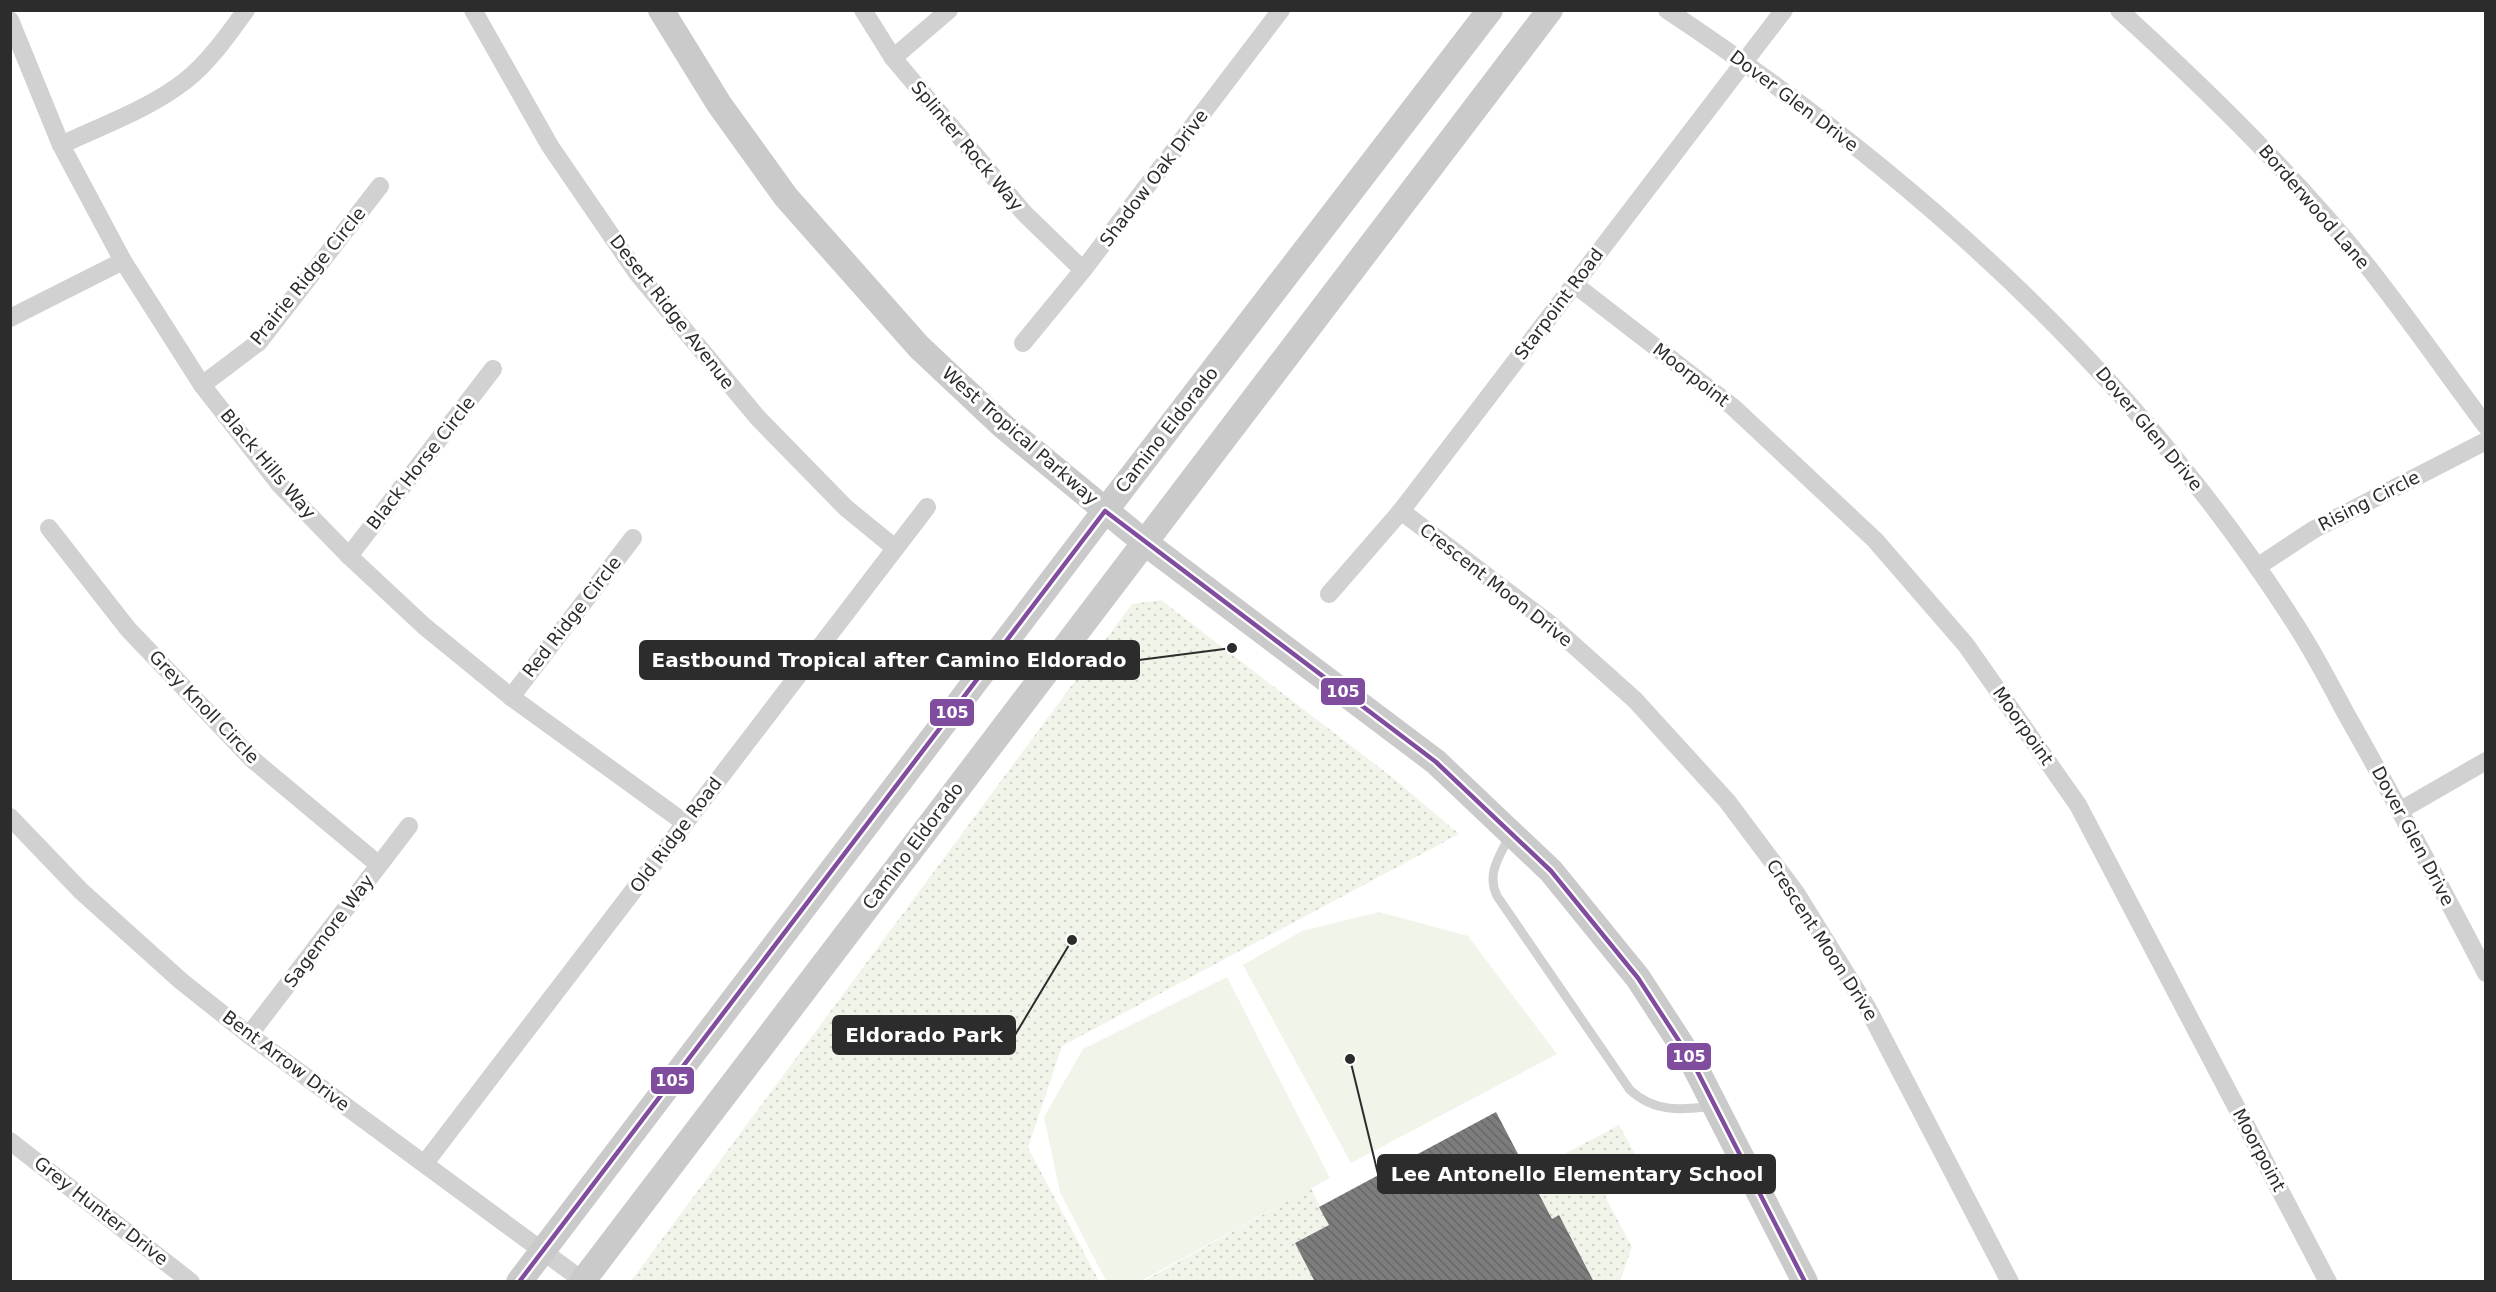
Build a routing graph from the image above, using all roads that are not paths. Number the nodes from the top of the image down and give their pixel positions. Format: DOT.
graph roads {
  1 [pos="246,10"];
  2 [pos="473,10"];
  3 [pos="661,10"];
  4 [pos="863,10"];
  5 [pos="949,10"];
  6 [pos="1281,10"];
  7 [pos="1490,10"];
  8 [pos="1550,10"];
  9 [pos="1667,10"];
  10 [pos="1784,10"];
  11 [pos="2119,10"];
  12 [pos="10,20"];
  13 [pos="893,58"];
  14 [pos="1744,61"];
  15 [pos="61,145"];
  16 [pos="380,186"];
  17 [pos="123,261"];
  18 [pos="1083,270"];
  19 [pos="1574,284"];
  20 [pos="10,318"];
  21 [pos="1023,343"];
  22 [pos="493,369"];
  23 [pos="202,385"];
  24 [pos="2486,426"];
  25 [pos="2486,441"];
  26 [pos="927,507"];
  27 [pos="1105,511"];
  28 [pos="1401,511"];
  29 [pos="49,528"];
  30 [pos="633,538"];
  31 [pos="1144,542"];
  32 [pos="895,548"];
  33 [pos="349,556"];
  34 [pos="2257,567"];
  35 [pos="1329,594"];
  36 [pos="511,697"];
  37 [pos="2486,761"];
  38 [pos="2401,810"];
  39 [pos="10,817"];
  40 [pos="685,823"];
  41 [pos="409,826"];
  42 [pos="1511,833"];
  43 [pos="379,866"];
  44 [pos="2486,973"];
  45 [pos="249,1035"];
  46 [pos="1715,1106"];
  47 [pos="10,1141"];
  48 [pos="425,1163"];
  49 [pos="542,1250"];
  50 [pos="191,1281"];
  51 [pos="519,1281"];
  52 [pos="582,1281"];
  53 [pos="1805,1281"];
  54 [pos="2010,1281"];
  55 [pos="2328,1281"];
  1 -- 15 [label="street"];
  2 -- 32 [label="street, Desert Ridge Avenue"];
  3 -- 27 [label="main road, West Tropical Parkway"];
  4 -- 13 [label="street, Splinter Rock Way"];
  5 -- 13 [label="street"];
  6 -- 18 [label="street, Shadow Oak Drive"];
  7 -- 27 [label="main road, Camino Eldorado"];
  8 -- 31 [label="main road, Camino Eldorado"];
  9 -- 14 [label="street, Dover Glen Drive"];
  10 -- 14 [label="street, Starpoint Road"];
  11 -- 24 [label="street, Borderwood Lane"];
  12 -- 15 [label="street, Black Hills Way"];
  13 -- 18 [label="street, Splinter Rock Way"];
  14 -- 19 [label="street, Starpoint Road"];
  14 -- 34 [label="street, Dover Glen Drive"];
  15 -- 17 [label="street, Black Hills Way"];
  16 -- 23 [label="street, Prairie Ridge Circle"];
  17 -- 20 [label="street"];
  17 -- 23 [label="street, Black Hills Way"];
  18 -- 21 [label="street, Shadow Oak Drive"];
  19 -- 28 [label="street, Starpoint Road"];
  19 -- 55 [label="street, Moorpoint"];
  22 -- 33 [label="street, Black Horse Circle"];
  23 -- 33 [label="street, Black Hills Way"];
  25 -- 34 [label="street, Rising Circle"];
  26 -- 32 [label="street, Old Ridge Road"];
  27 -- 31 [label="main road, West Tropical Parkway"];
  27 -- 49 [label="main road, Camino Eldorado"];
  28 -- 35 [label="street, Starpoint Road"];
  28 -- 54 [label="street, Crescent Moon Drive"];
  29 -- 43 [label="street, Grey Knoll Circle"];
  30 -- 36 [label="street, Red Ridge Circle"];
  31 -- 42 [label="main road, West Tropical Parkway"];
  31 -- 52 [label="main road, Camino Eldorado"];
  32 -- 40 [label="street, Old Ridge Road"];
  33 -- 36 [label="street, Black Hills Way"];
  34 -- 38 [label="street, Dover Glen Drive"];
  36 -- 40 [label="street, Black Hills Way"];
  37 -- 38 [label="street"];
  38 -- 44 [label="street, Dover Glen Drive"];
  39 -- 45 [label="street, Bent Arrow Drive"];
  40 -- 48 [label="street, Old Ridge Road"];
  41 -- 43 [label="street, Sagemore Way"];
  42 -- 46 [label="main road, West Tropical Parkway"];
  42 -- 46 [label="lane"];
  43 -- 45 [label="street, Sagemore Way"];
  45 -- 48 [label="street, Bent Arrow Drive"];
  46 -- 53 [label="main road, West Tropical Parkway"];
  47 -- 50 [label="street, Grey Hunter Drive"];
  48 -- 49 [label="street, Bent Arrow Drive"];
  49 -- 51 [label="main road, Camino Eldorado"];
  49 -- 52 [label="street, Bent Arrow Drive"];
}
